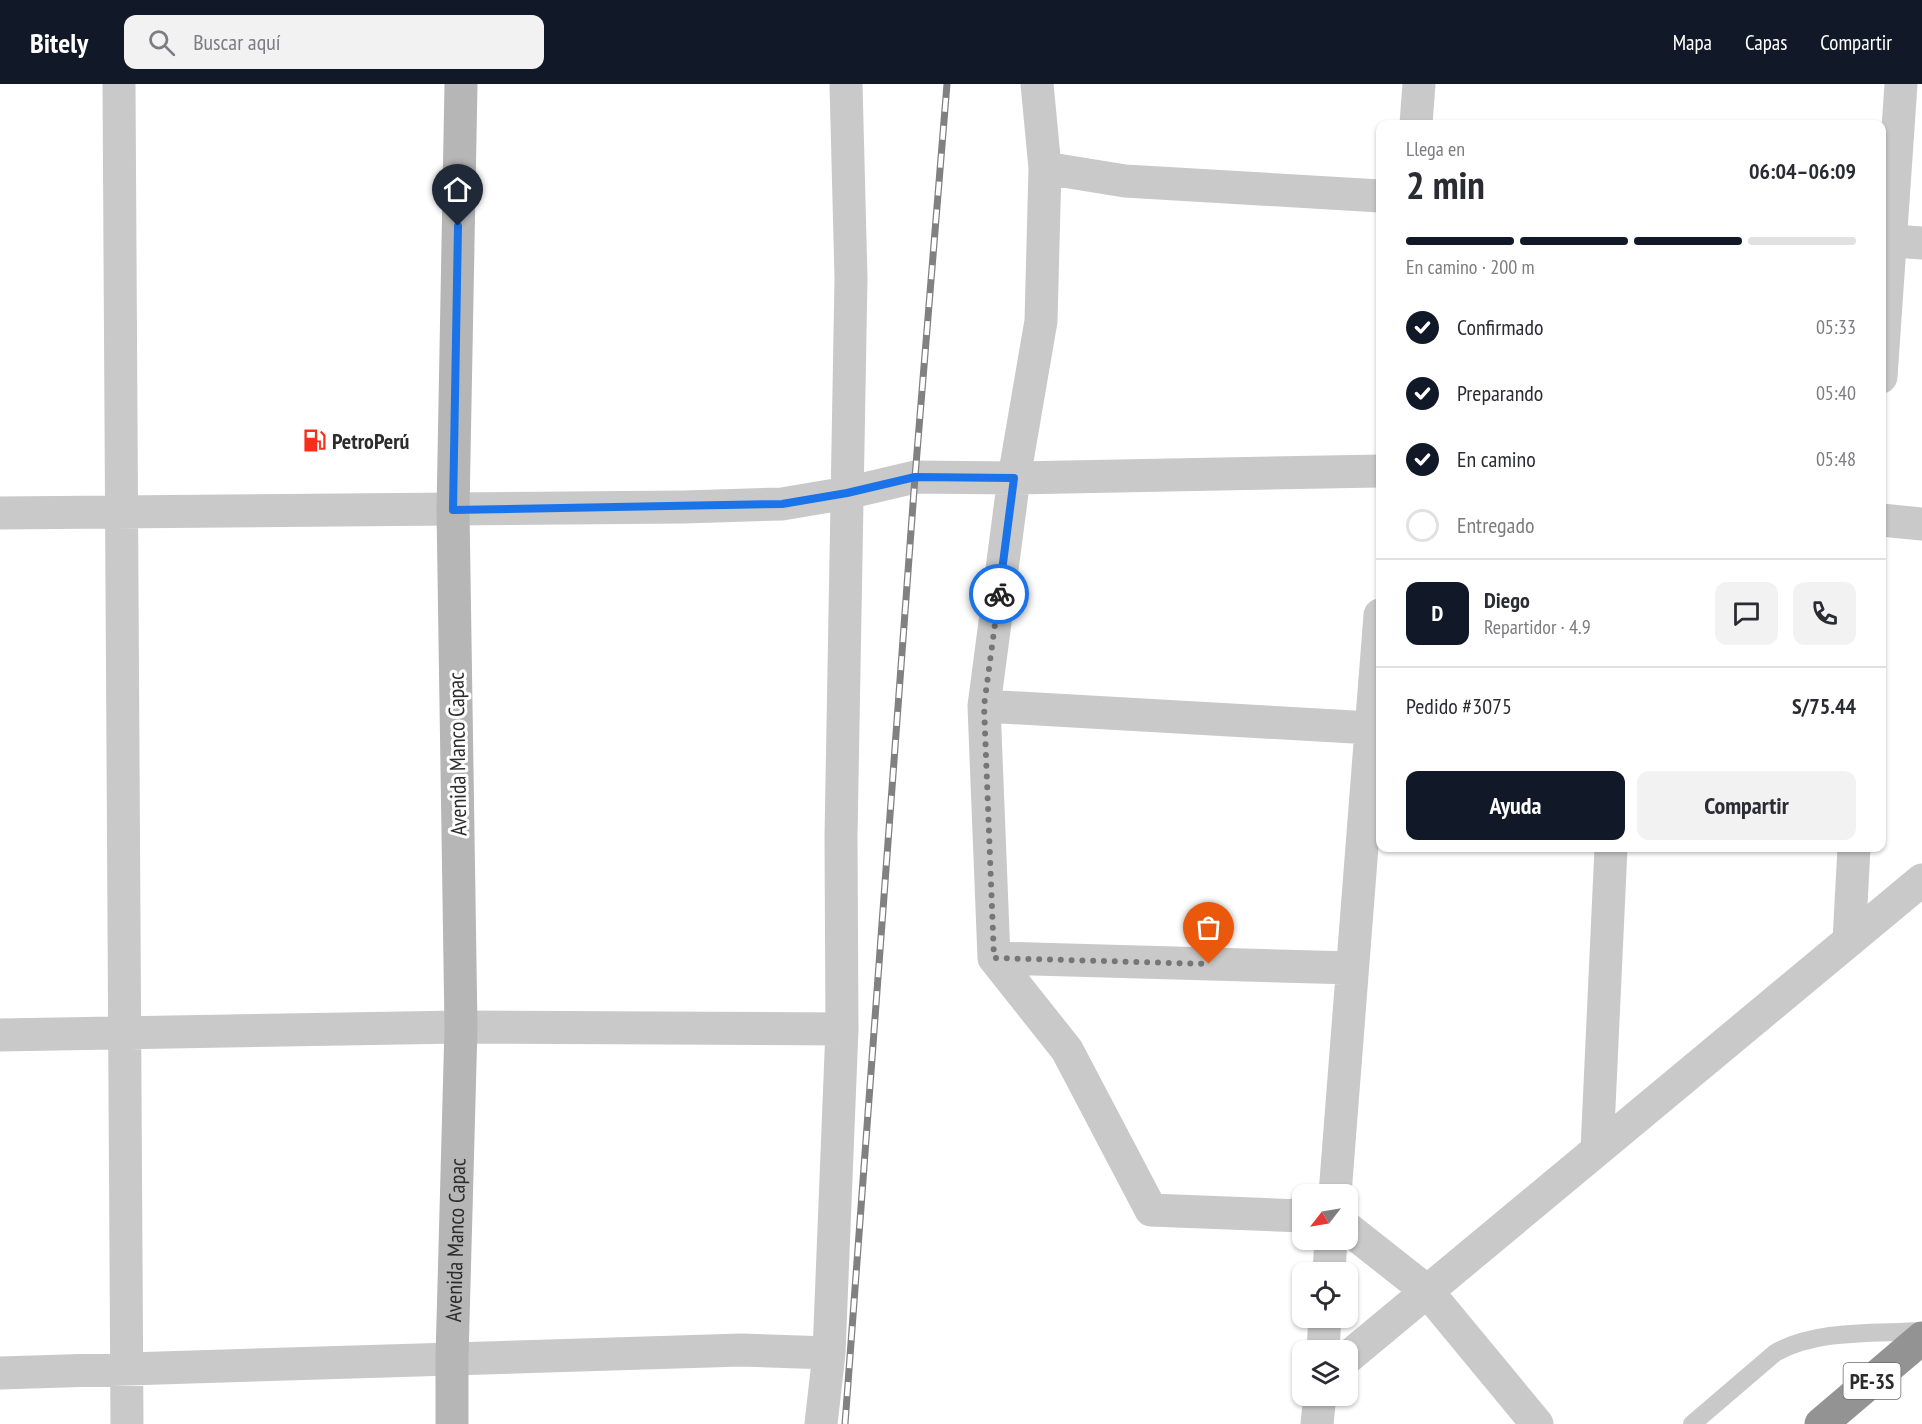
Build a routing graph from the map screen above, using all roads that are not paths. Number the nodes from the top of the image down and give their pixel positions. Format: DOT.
graph roads {
  1 [pos="119,84"];
  2 [pos="461,84"];
  3 [pos="846,84"];
  4 [pos="1037,84"];
  5 [pos="1419,84"];
  6 [pos="1901,84"];
  7 [pos="1416,120"];
  8 [pos="1045,168"];
  9 [pos="1376,196"];
  10 [pos="1886,230"];
  11 [pos="1886,240"];
  12 [pos="1922,243"];
  13 [pos="1376,471"];
  14 [pos="1014,478"];
  15 [pos="847,493"];
  16 [pos="453,510"];
  17 [pos="0,513"];
  18 [pos="122,513"];
  19 [pos="1886,520"];
  20 [pos="1922,524"];
  21 [pos="1376,665"];
  22 [pos="984,706"];
  23 [pos="1371,728"];
  24 [pos="1611,852"];
  25 [pos="1854,852"];
  26 [pos="1922,880"];
  27 [pos="1849,941"];
  28 [pos="994,958"];
  29 [pos="1352,968"];
  30 [pos="461,1027"];
  31 [pos="842,1029"];
  32 [pos="126,1034"];
  33 [pos="0,1035"];
  34 [pos="1597,1150"];
  35 [pos="1336,1184"];
  36 [pos="1292,1216"];
  37 [pos="1358,1237"];
  38 [pos="1427,1291"];
  39 [pos="1922,1331"];
  40 [pos="1922,1338"];
  41 [pos="1358,1349"];
  42 [pos="829,1353"];
  43 [pos="452,1358"];
  44 [pos="128,1369"];
  45 [pos="0,1373"];
  46 [pos="1319,1406"];
  47 [pos="127,1424"];
  48 [pos="452,1424"];
  49 [pos="821,1424"];
  50 [pos="1317,1424"];
  51 [pos="1537,1424"];
  52 [pos="1692,1424"];
  53 [pos="1821,1424"];
  1 -- 18 [label="street"];
  2 -- 16 [label="main road, Avenida Manco Capac"];
  3 -- 15 [label="street"];
  4 -- 8 [label="street"];
  5 -- 7 [label="street"];
  6 -- 10 [label="street"];
  8 -- 9 [label="street"];
  8 -- 14 [label="street"];
  11 -- 12 [label="street"];
  13 -- 14 [label="street"];
  14 -- 15 [label="street"];
  14 -- 22 [label="street"];
  15 -- 16 [label="street"];
  15 -- 31 [label="street"];
  16 -- 18 [label="street"];
  16 -- 30 [label="main road, Avenida Manco Capac"];
  17 -- 18 [label="street"];
  18 -- 32 [label="street"];
  19 -- 20 [label="street"];
  21 -- 23 [label="street"];
  22 -- 23 [label="street"];
  22 -- 28 [label="street"];
  23 -- 29 [label="street"];
  24 -- 34 [label="street"];
  25 -- 27 [label="street"];
  26 -- 27 [label="street"];
  27 -- 34 [label="street"];
  28 -- 29 [label="street"];
  28 -- 36 [label="street"];
  29 -- 35 [label="street"];
  30 -- 31 [label="street"];
  30 -- 32 [label="street"];
  30 -- 43 [label="main road, Avenida Manco Capac"];
  31 -- 42 [label="street"];
  32 -- 33 [label="street"];
  32 -- 44 [label="street"];
  34 -- 38 [label="street"];
  37 -- 38 [label="street"];
  38 -- 41 [label="street"];
  38 -- 51 [label="street"];
  39 -- 52 [label="lane"];
  40 -- 53 [label="highway, PE-3S"];
  42 -- 43 [label="street"];
  42 -- 49 [label="street"];
  43 -- 44 [label="street"];
  43 -- 48 [label="main road, Avenida Manco Capac"];
  44 -- 45 [label="street"];
  44 -- 47 [label="street"];
  46 -- 50 [label="street"];
}
